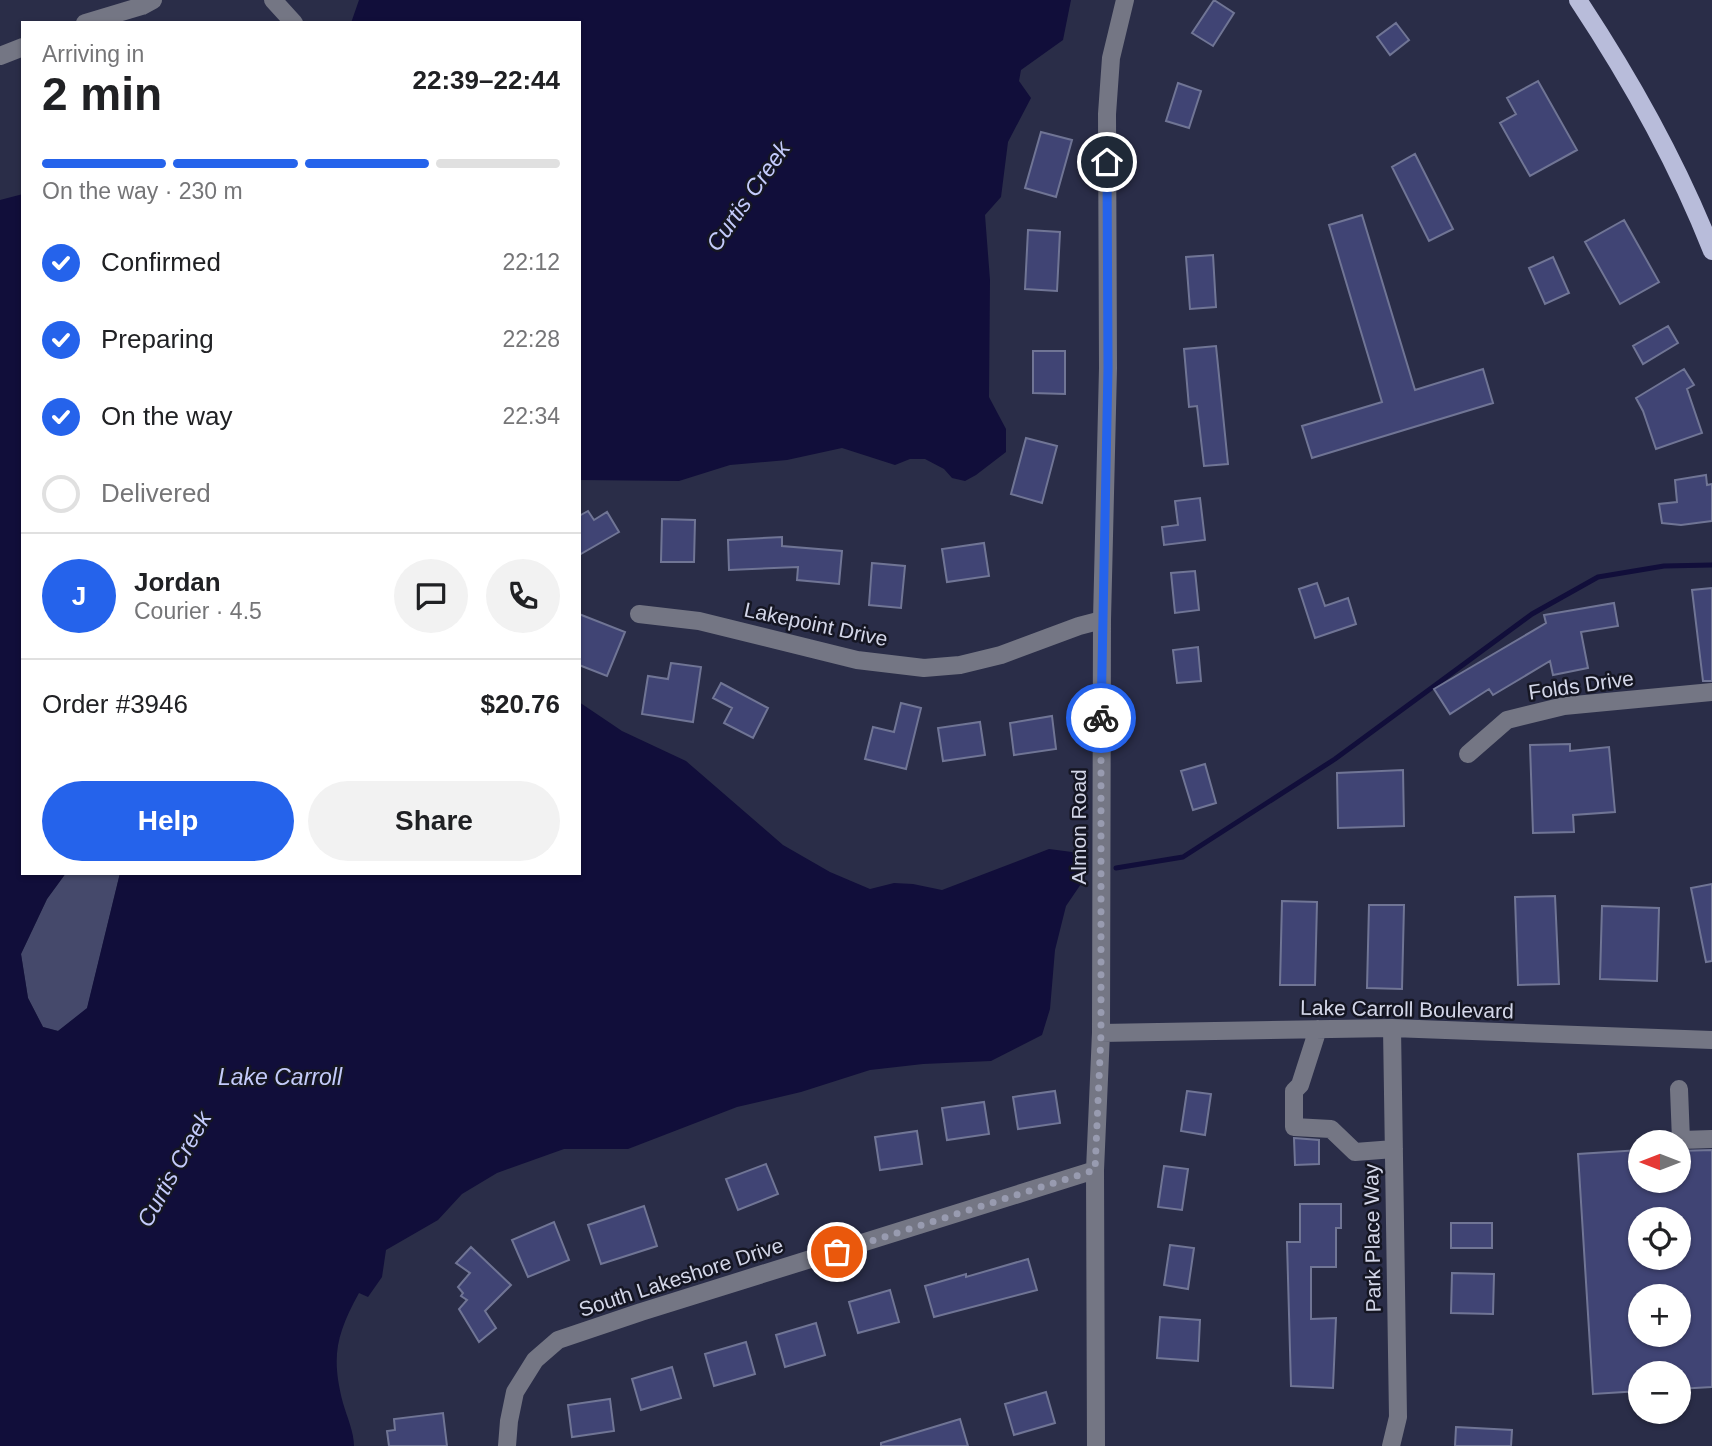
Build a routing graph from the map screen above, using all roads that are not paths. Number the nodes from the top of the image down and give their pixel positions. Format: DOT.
graph roads {
  1 [pos="153,0"];
  2 [pos="273,0"];
  3 [pos="1125,0"];
  4 [pos="1578,0"];
  5 [pos="92,21"];
  6 [pos="291,21"];
  7 [pos="21,48"];
  8 [pos="0,56"];
  9 [pos="1712,251"];
  10 [pos="639,614"];
  11 [pos="1102,620"];
  12 [pos="1712,692"];
  13 [pos="1468,754"];
  14 [pos="1392,1028"];
  15 [pos="1318,1029"];
  16 [pos="1101,1034"];
  17 [pos="1712,1040"];
  18 [pos="1679,1089"];
  19 [pos="1712,1139"];
  20 [pos="1394,1149"];
  21 [pos="1095,1170"];
  22 [pos="507,1446"];
  23 [pos="1096,1446"];
  24 [pos="1391,1446"];
  1 -- 5 [label="street"];
  2 -- 6 [label="street"];
  3 -- 11 [label="street, Almon Road"];
  4 -- 9 [label="main road"];
  7 -- 8 [label="street"];
  10 -- 11 [label="street, Lakepoint Drive"];
  11 -- 16 [label="street, Almon Road"];
  12 -- 13 [label="street, Folds Drive"];
  14 -- 15 [label="street, Lake Carroll Boulevard"];
  14 -- 17 [label="street, Lake Carroll Boulevard"];
  14 -- 20 [label="street, Park Place Way"];
  15 -- 16 [label="street, Lake Carroll Boulevard"];
  15 -- 20 [label="street"];
  16 -- 21 [label="street, Almon Road"];
  18 -- 19 [label="street"];
  20 -- 24 [label="street, Park Place Way"];
  21 -- 22 [label="street, South Lakeshore Drive"];
  21 -- 23 [label="street, Almon Road"];
}
